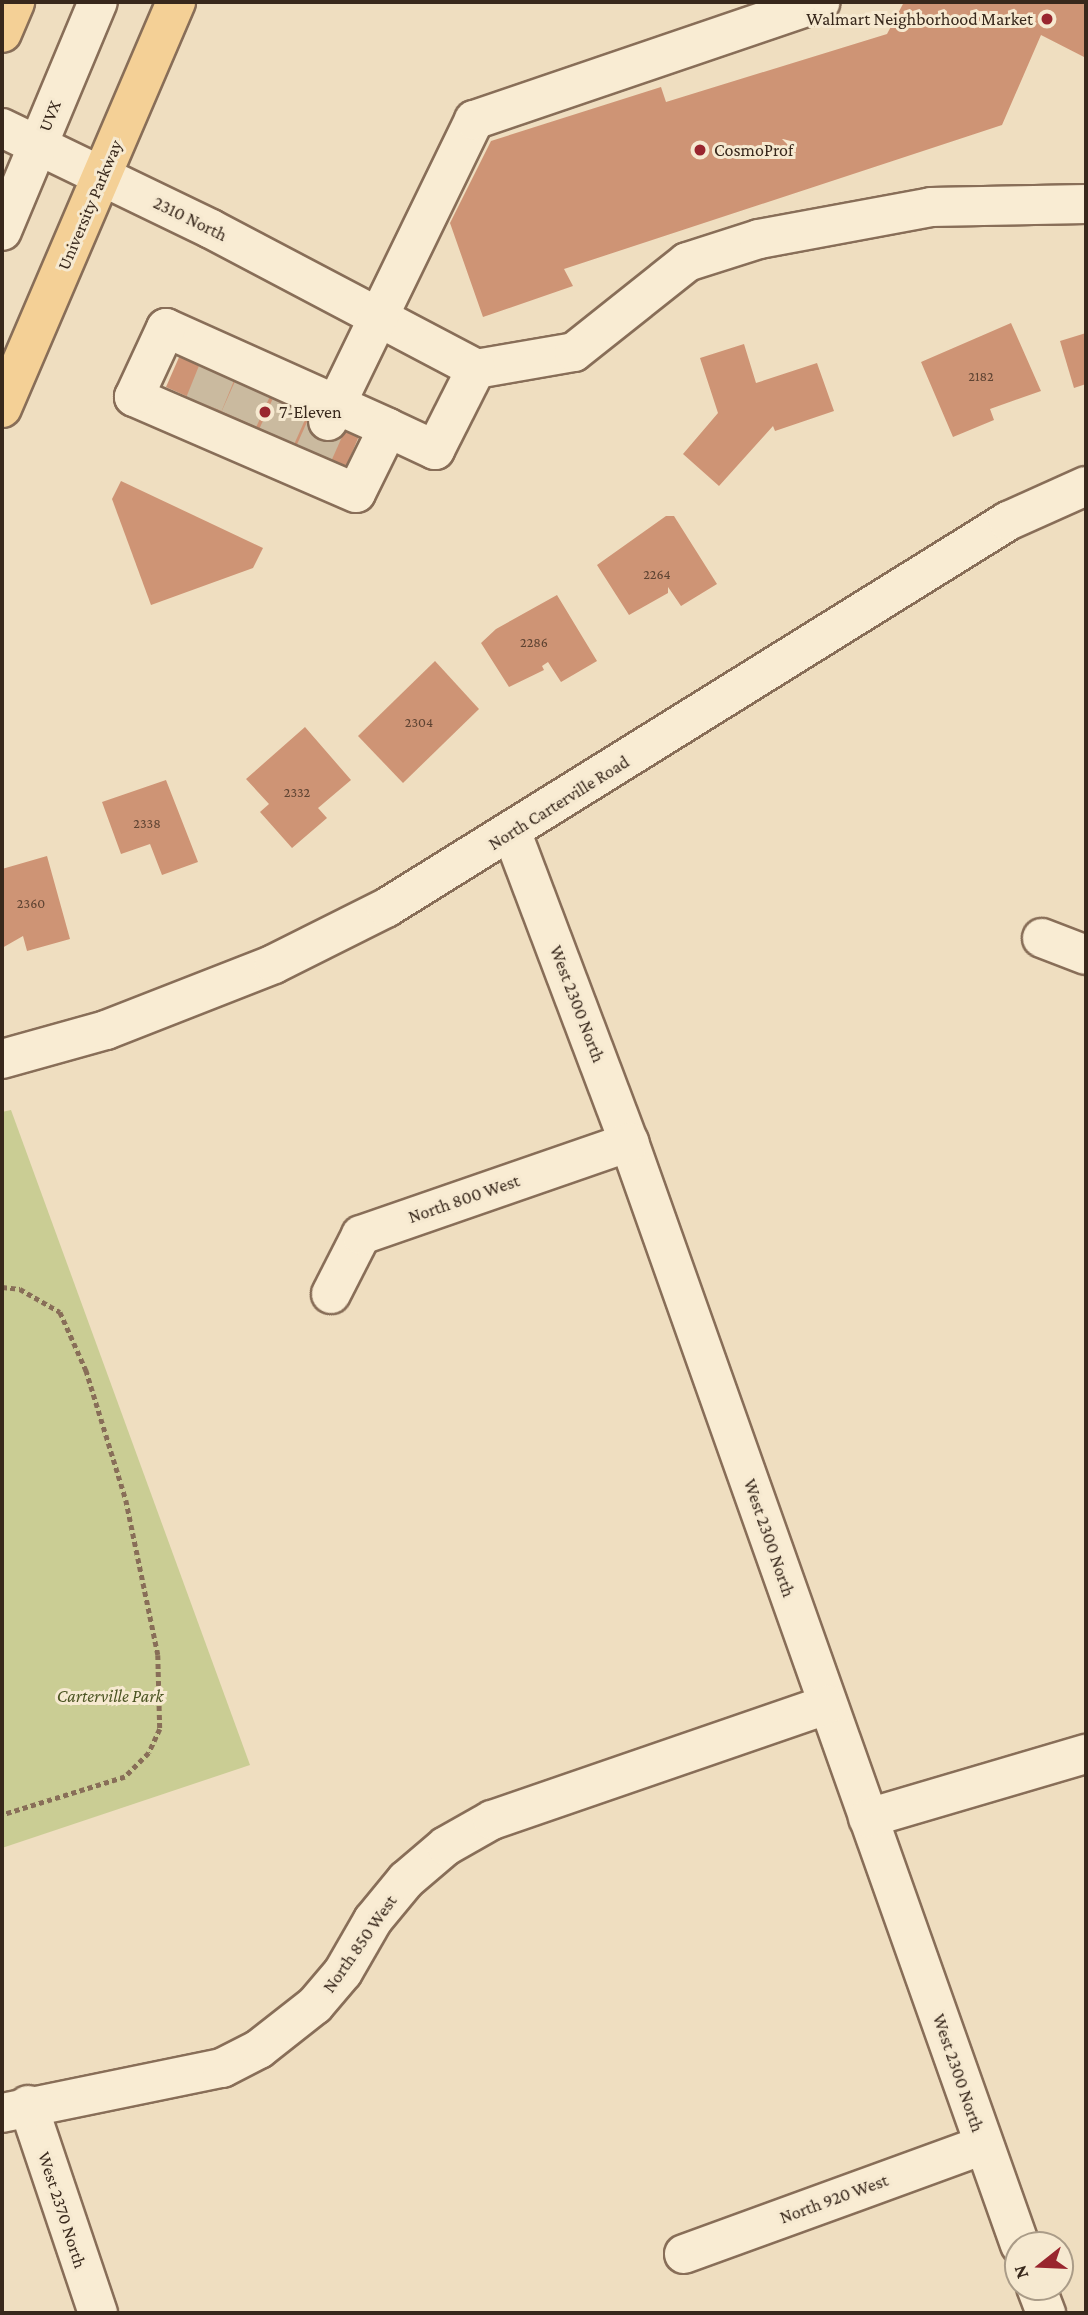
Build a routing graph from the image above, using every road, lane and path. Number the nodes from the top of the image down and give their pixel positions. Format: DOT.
graph roads {
  1 [pos="15,2"];
  2 [pos="71,2"];
  3 [pos="98,2"];
  4 [pos="176,2"];
  5 [pos="820,2"];
  6 [pos="2,33"];
  7 [pos="14,142"];
  8 [pos="104,177"];
  9 [pos="1086,204"];
  10 [pos="2,231"];
  11 [pos="377,314"];
  12 [pos="476,369"];
  13 [pos="246,404"];
  14 [pos="2,408"];
  15 [pos="284,420"];
  16 [pos="388,428"];
  17 [pos="321,437"];
  18 [pos="1086,486"];
  19 [pos="512,833"];
  20 [pos="1042,938"];
  21 [pos="1086,955"];
  22 [pos="2,1059"];
  23 [pos="629,1142"];
  24 [pos="2,1287"];
  25 [pos="331,1294"];
  26 [pos="828,1704"];
  27 [pos="1086,1754"];
  28 [pos="2,1815"];
  29 [pos="868,1818"];
  30 [pos="15,2109"];
  31 [pos="983,2145"];
  32 [pos="1015,2231"];
  33 [pos="684,2253"];
  34 [pos="98,2313"];
  1 -- 6 [label="main road"];
  2 -- 7 [label="street"];
  3 -- 7 [label="street, UVX"];
  4 -- 8 [label="main road, University Parkway"];
  5 -- 11 [label="street"];
  7 -- 8 [label="street, 2310 North"];
  7 -- 10 [label="street, UVX"];
  8 -- 11 [label="street, 2310 North"];
  8 -- 14 [label="main road, University Parkway"];
  9 -- 12 [label="street"];
  11 -- 12 [label="street, 2310 North"];
  11 -- 17 [label="street"];
  12 -- 16 [label="street"];
  13 -- 13 [label="street"];
  13 -- 15 [label="street"];
  13 -- 15 [label="street"];
  15 -- 17 [label="street"];
  15 -- 17 [label="street"];
  16 -- 17 [label="street"];
  16 -- 17 [label="street"];
  18 -- 19 [label="street, North Carterville Road"];
  19 -- 22 [label="street, North Carterville Road"];
  19 -- 23 [label="street, West 2300 North"];
  20 -- 21 [label="street"];
  23 -- 25 [label="street, North 800 West"];
  23 -- 26 [label="street, West 2300 North"];
  24 -- 28 [label="path"];
  26 -- 29 [label="street, West 2300 North"];
  26 -- 30 [label="street, North 850 West"];
  27 -- 29 [label="street"];
  29 -- 31 [label="street, West 2300 North"];
  30 -- 34 [label="street, West 2370 North"];
  31 -- 32 [label="street, West 2300 North"];
  31 -- 33 [label="street, North 920 West"];
}
